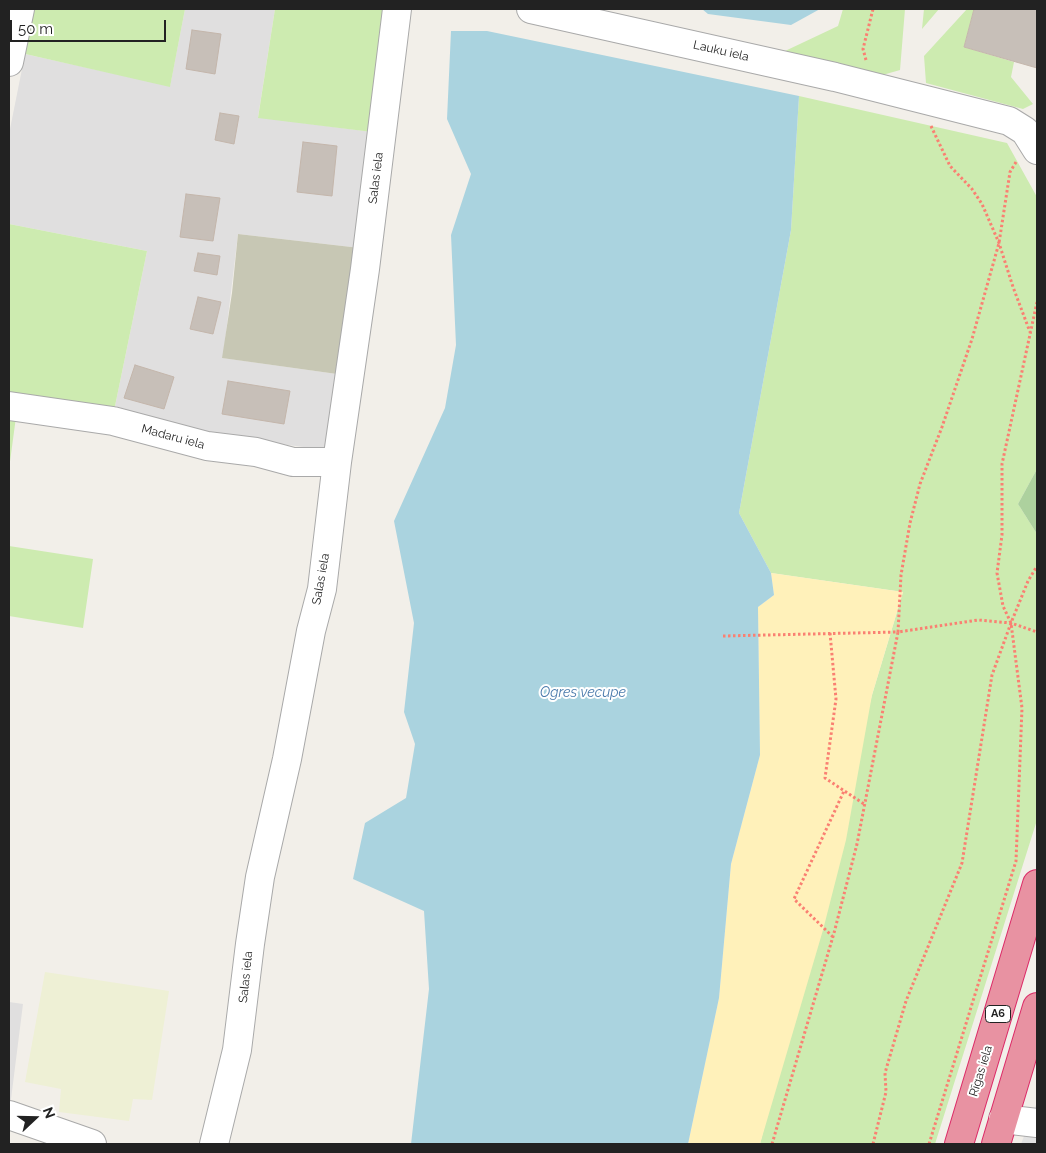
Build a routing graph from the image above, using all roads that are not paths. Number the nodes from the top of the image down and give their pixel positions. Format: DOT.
graph roads {
  1 [pos="20,9"];
  2 [pos="397,9"];
  3 [pos="531,9"];
  4 [pos="9,62"];
  5 [pos="1036,146"];
  6 [pos="9,406"];
  7 [pos="337,462"];
  8 [pos="1037,884"];
  9 [pos="1037,1007"];
  10 [pos="9,1115"];
  11 [pos="1003,1118"];
  12 [pos="1037,1124"];
  13 [pos="213,1142"];
  14 [pos="92,1144"];
  15 [pos="959,1144"];
  16 [pos="996,1144"];
  1 -- 4 [label="street"];
  2 -- 7 [label="street, Salas iela"];
  3 -- 5 [label="street, Lauku iela"];
  6 -- 7 [label="street, Madaru iela"];
  7 -- 13 [label="street, Salas iela"];
  8 -- 15 [label="highway, Rīgas iela / A6"];
  9 -- 11 [label="highway"];
  10 -- 14 [label="street"];
  11 -- 12 [label="street"];
  11 -- 16 [label="highway"];
}
